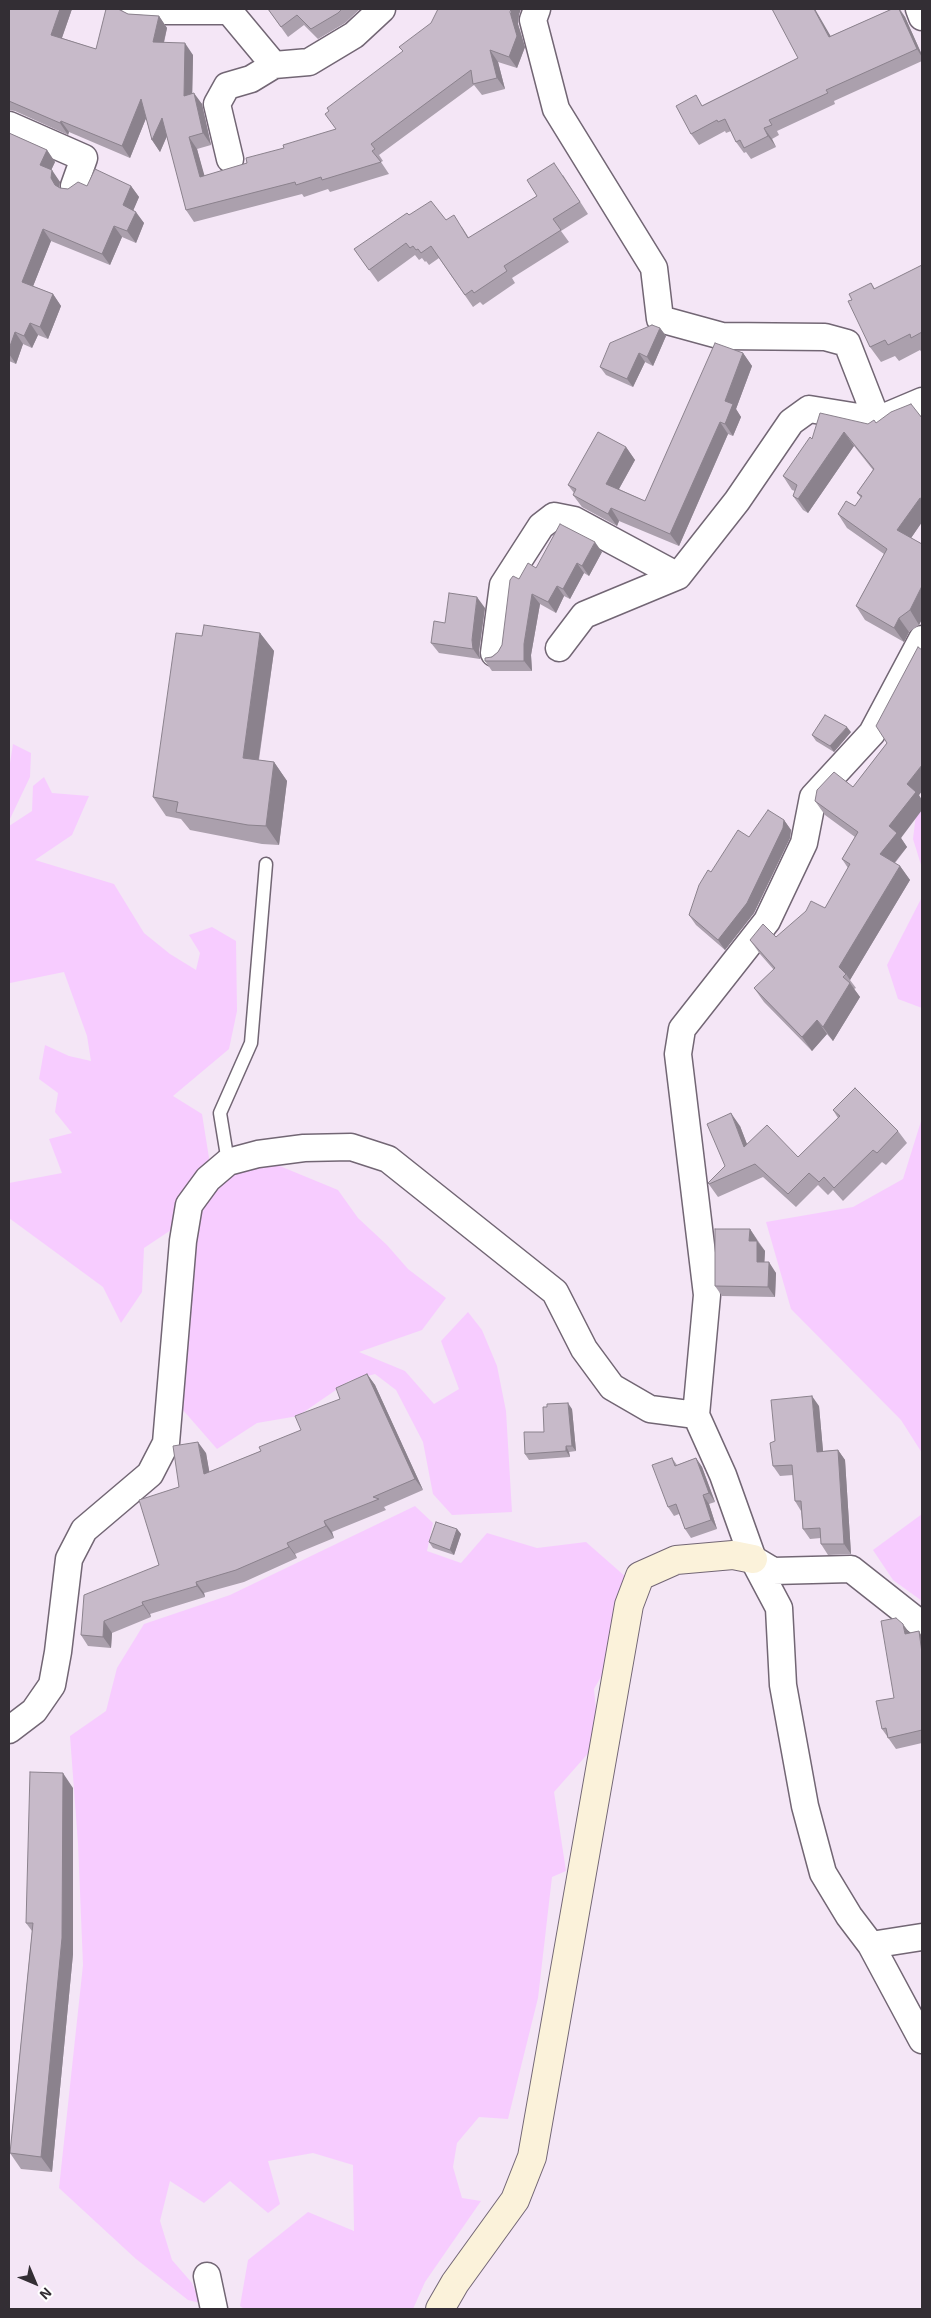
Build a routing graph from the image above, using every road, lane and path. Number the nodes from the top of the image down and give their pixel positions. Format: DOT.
graph roads {
  1 [pos="135,9"];
  2 [pos="382,9"];
  3 [pos="537,9"];
  4 [pos="920,9"];
  5 [pos="922,18"];
  6 [pos="274,65"];
  7 [pos="9,125"];
  8 [pos="230,159"];
  9 [pos="74,186"];
  10 [pos="922,401"];
  11 [pos="877,420"];
  12 [pos="678,576"];
  13 [pos="922,639"];
  14 [pos="560,648"];
  15 [pos="494,653"];
  16 [pos="266,864"];
  17 [pos="228,1162"];
  18 [pos="696,1415"];
  19 [pos="753,1559"];
  20 [pos="922,1625"];
  21 [pos="9,1730"];
  22 [pos="922,1938"];
  23 [pos="871,1945"];
  24 [pos="922,2040"];
  25 [pos="207,2276"];
  26 [pos="214,2309"];
  27 [pos="440,2309"];
  1 -- 6 [label="street"];
  2 -- 6 [label="street"];
  3 -- 11 [label="street"];
  4 -- 5 [label="street"];
  6 -- 8 [label="street"];
  7 -- 9 [label="street"];
  10 -- 11 [label="street"];
  11 -- 12 [label="street"];
  12 -- 14 [label="street"];
  12 -- 15 [label="street"];
  13 -- 18 [label="street"];
  16 -- 17 [label="lane"];
  17 -- 18 [label="street"];
  17 -- 21 [label="street"];
  18 -- 19 [label="street"];
  19 -- 20 [label="street"];
  19 -- 23 [label="street"];
  19 -- 27 [label="street"];
  22 -- 23 [label="street"];
  23 -- 24 [label="street"];
  25 -- 26 [label="street"];
}
